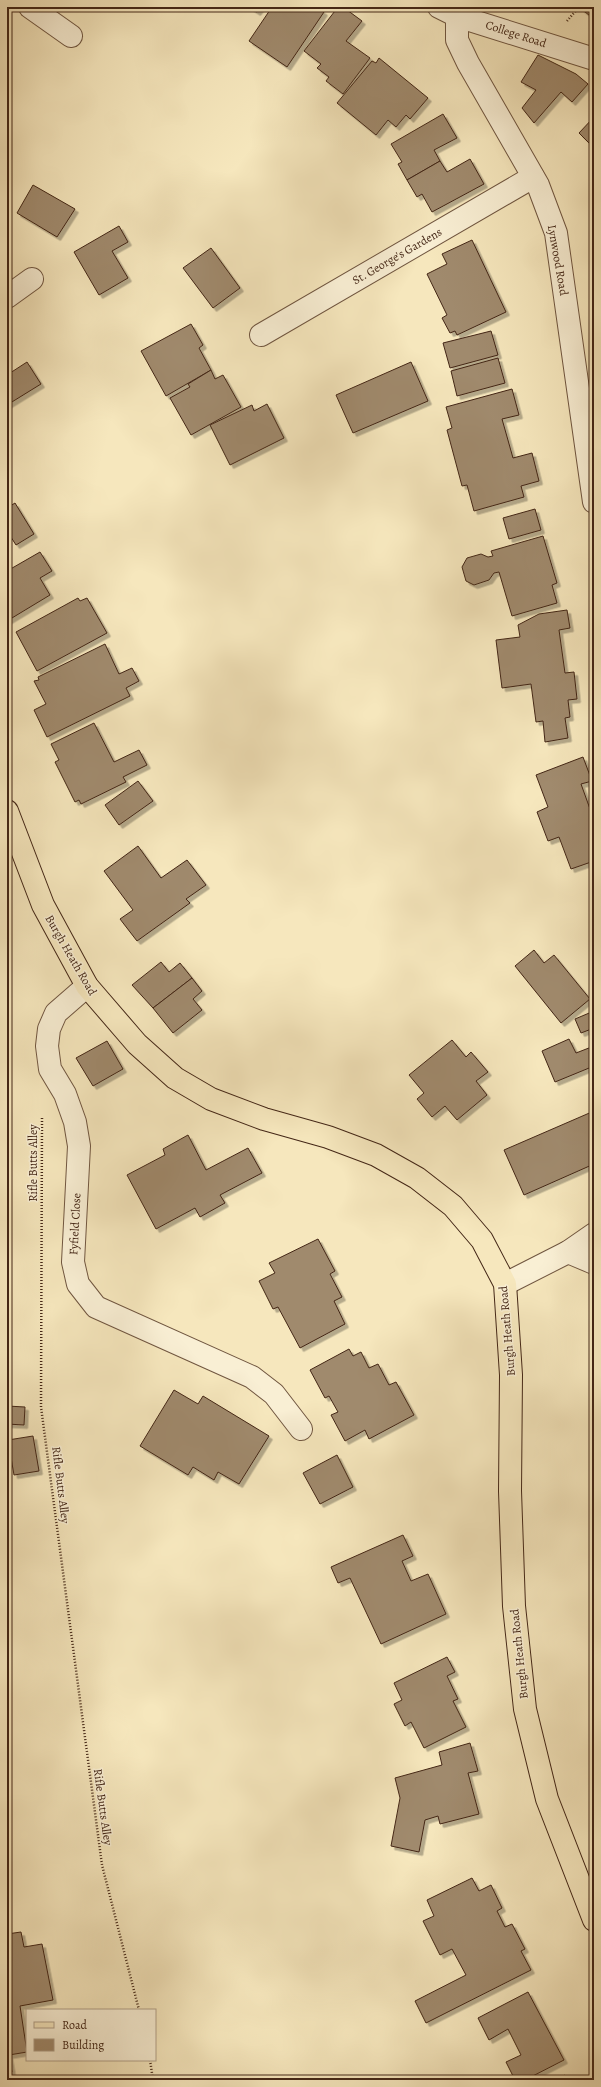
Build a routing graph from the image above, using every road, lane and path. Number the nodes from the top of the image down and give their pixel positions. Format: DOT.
graph roads {
  1 [pos="30,7"];
  2 [pos="448,11"];
  3 [pos="70,36"];
  4 [pos="594,59"];
  5 [pos="533,177"];
  6 [pos="32,279"];
  7 [pos="7,297"];
  8 [pos="261,335"];
  9 [pos="594,502"];
  10 [pos="7,811"];
  11 [pos="87,986"];
  12 [pos="42,1110"];
  13 [pos="594,1234"];
  14 [pos="568,1252"];
  15 [pos="594,1263"];
  16 [pos="505,1284"];
  17 [pos="301,1429"];
  18 [pos="594,1920"];
  19 [pos="140,2009"];
  20 [pos="150,2061"];
  21 [pos="153,2080"];
  1 -- 3 [label="street"];
  2 -- 4 [label="street, College Road"];
  2 -- 5 [label="street, Lynwood Road"];
  5 -- 8 [label="street, St. George's Gardens"];
  5 -- 9 [label="street, Lynwood Road"];
  6 -- 7 [label="street"];
  10 -- 11 [label="main road, Burgh Heath Road"];
  11 -- 16 [label="main road, Burgh Heath Road"];
  11 -- 17 [label="street, Fyfield Close"];
  12 -- 19 [label="path, Rifle Butts Alley"];
  13 -- 14 [label="street"];
  14 -- 15 [label="street"];
  14 -- 16 [label="street"];
  16 -- 18 [label="main road, Burgh Heath Road"];
  20 -- 21 [label="path"];
}
